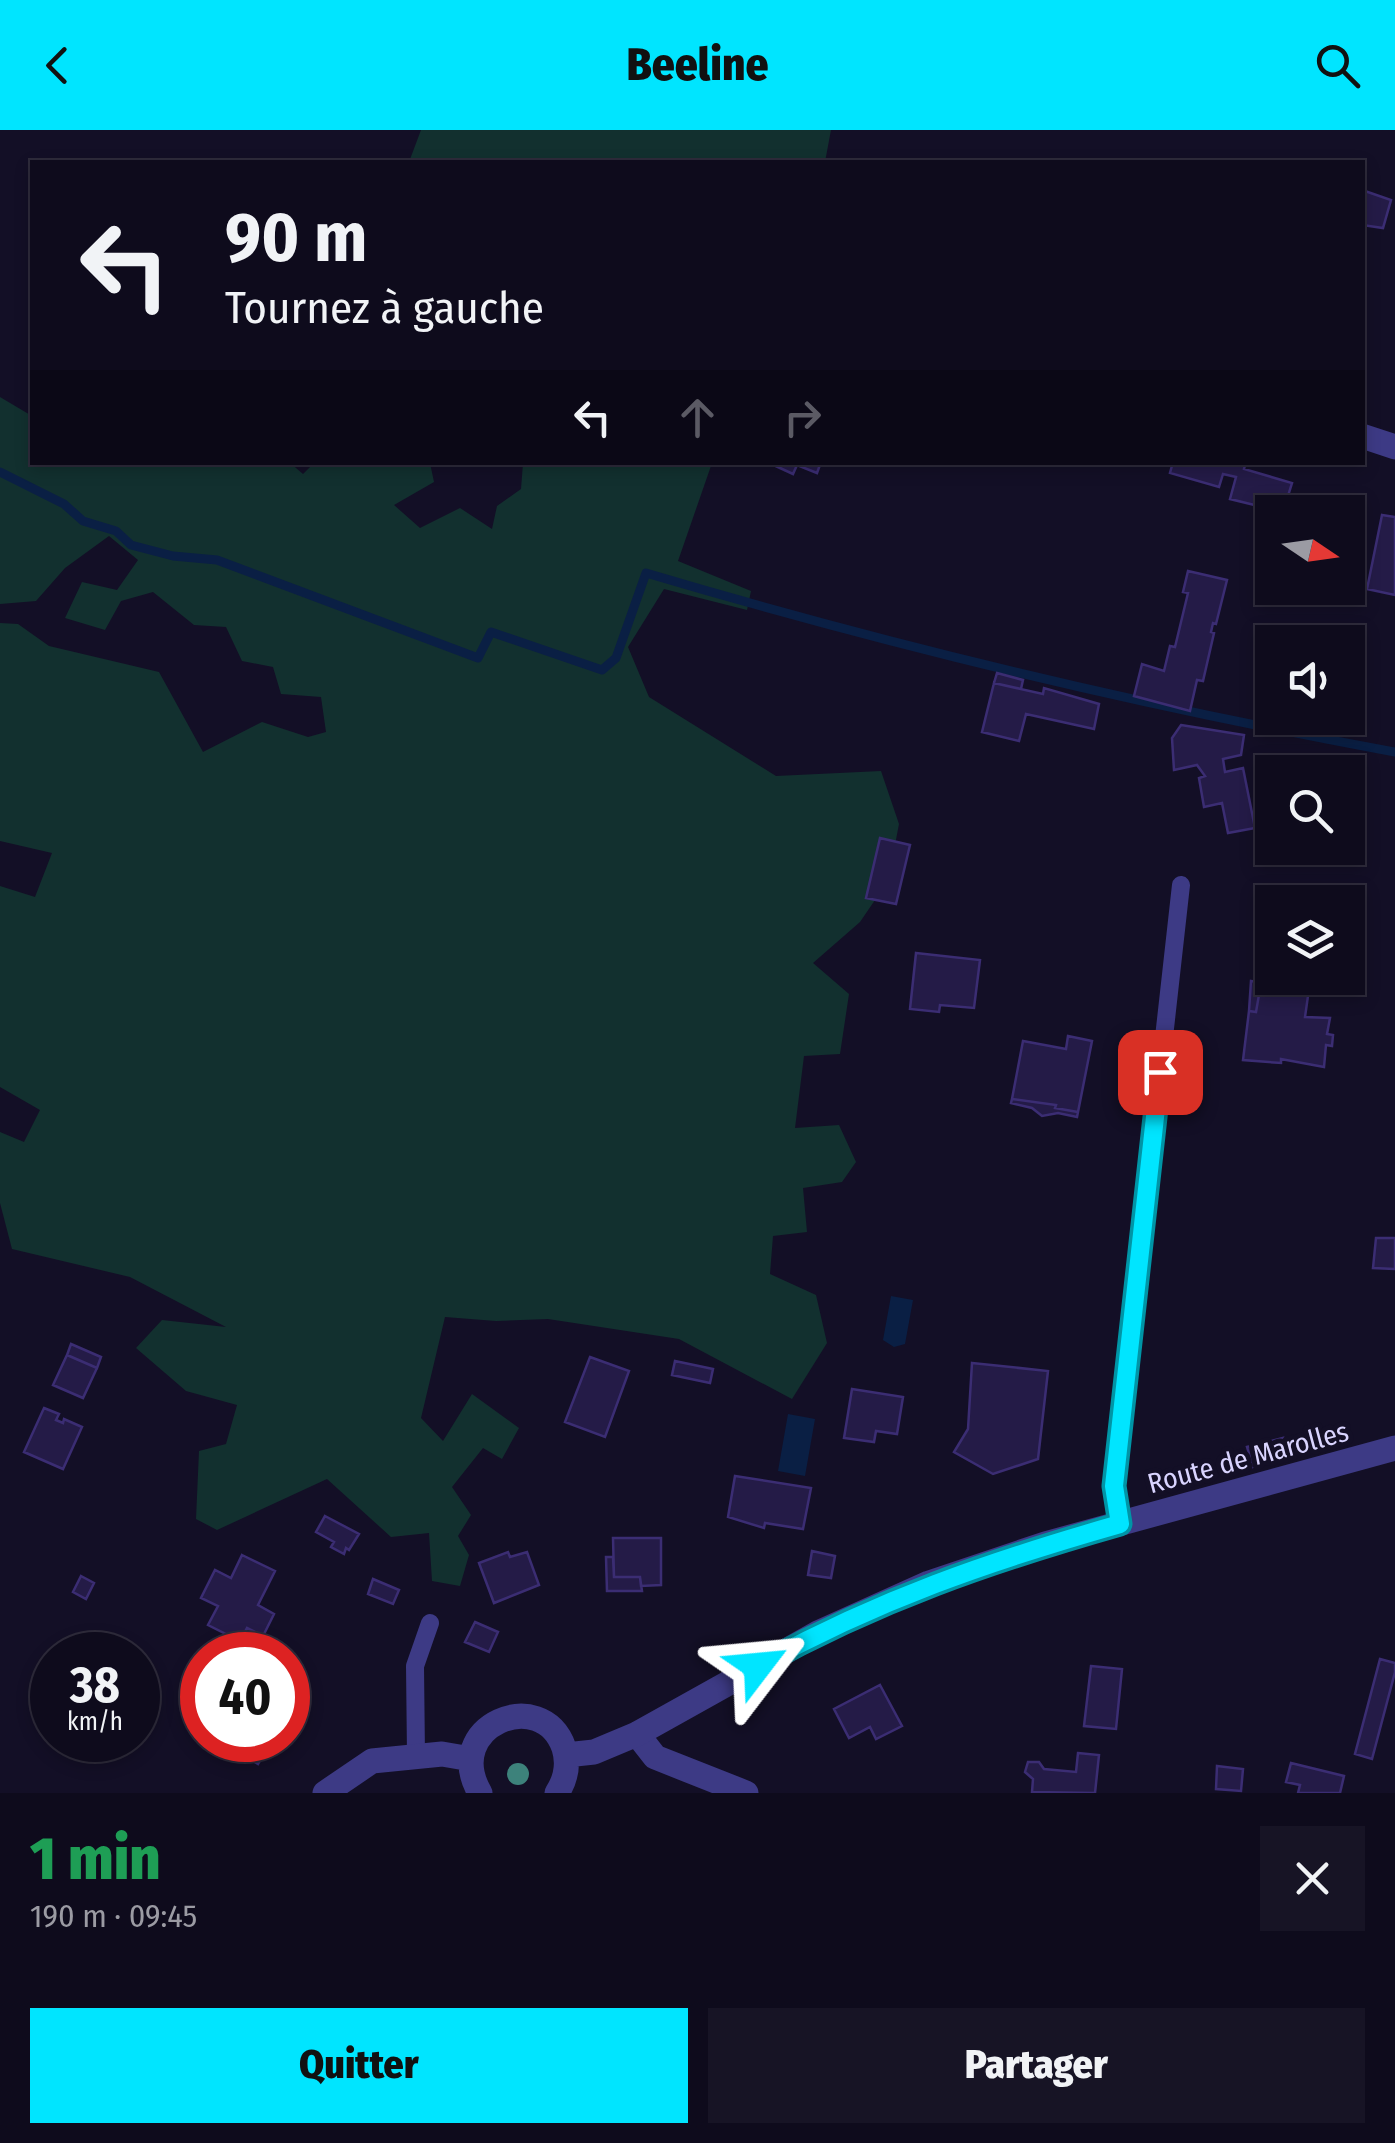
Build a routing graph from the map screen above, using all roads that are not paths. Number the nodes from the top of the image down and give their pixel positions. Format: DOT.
graph roads {
  1 [pos="1365,437"];
  2 [pos="1395,447"];
  3 [pos="1181,885"];
  4 [pos="1395,1448"];
  5 [pos="1120,1524"];
  6 [pos="430,1623"];
  7 [pos="638,1734"];
  8 [pos="566,1755"];
  9 [pos="416,1756"];
  10 [pos="470,1759"];
  11 [pos="326,1793"];
  12 [pos="480,1793"];
  13 [pos="557,1793"];
  14 [pos="746,1793"];
  1 -- 2 [label="street"];
  3 -- 5 [label="lane"];
  4 -- 5 [label="street, Route de Marolles"];
  5 -- 7 [label="street, Route de Marolles"];
  6 -- 9 [label="lane"];
  7 -- 8 [label="street, Route de Marolles"];
  7 -- 14 [label="street"];
  8 -- 10 [label="street"];
  8 -- 13 [label="street"];
  9 -- 10 [label="street"];
  9 -- 11 [label="street"];
  10 -- 12 [label="street"];
}
